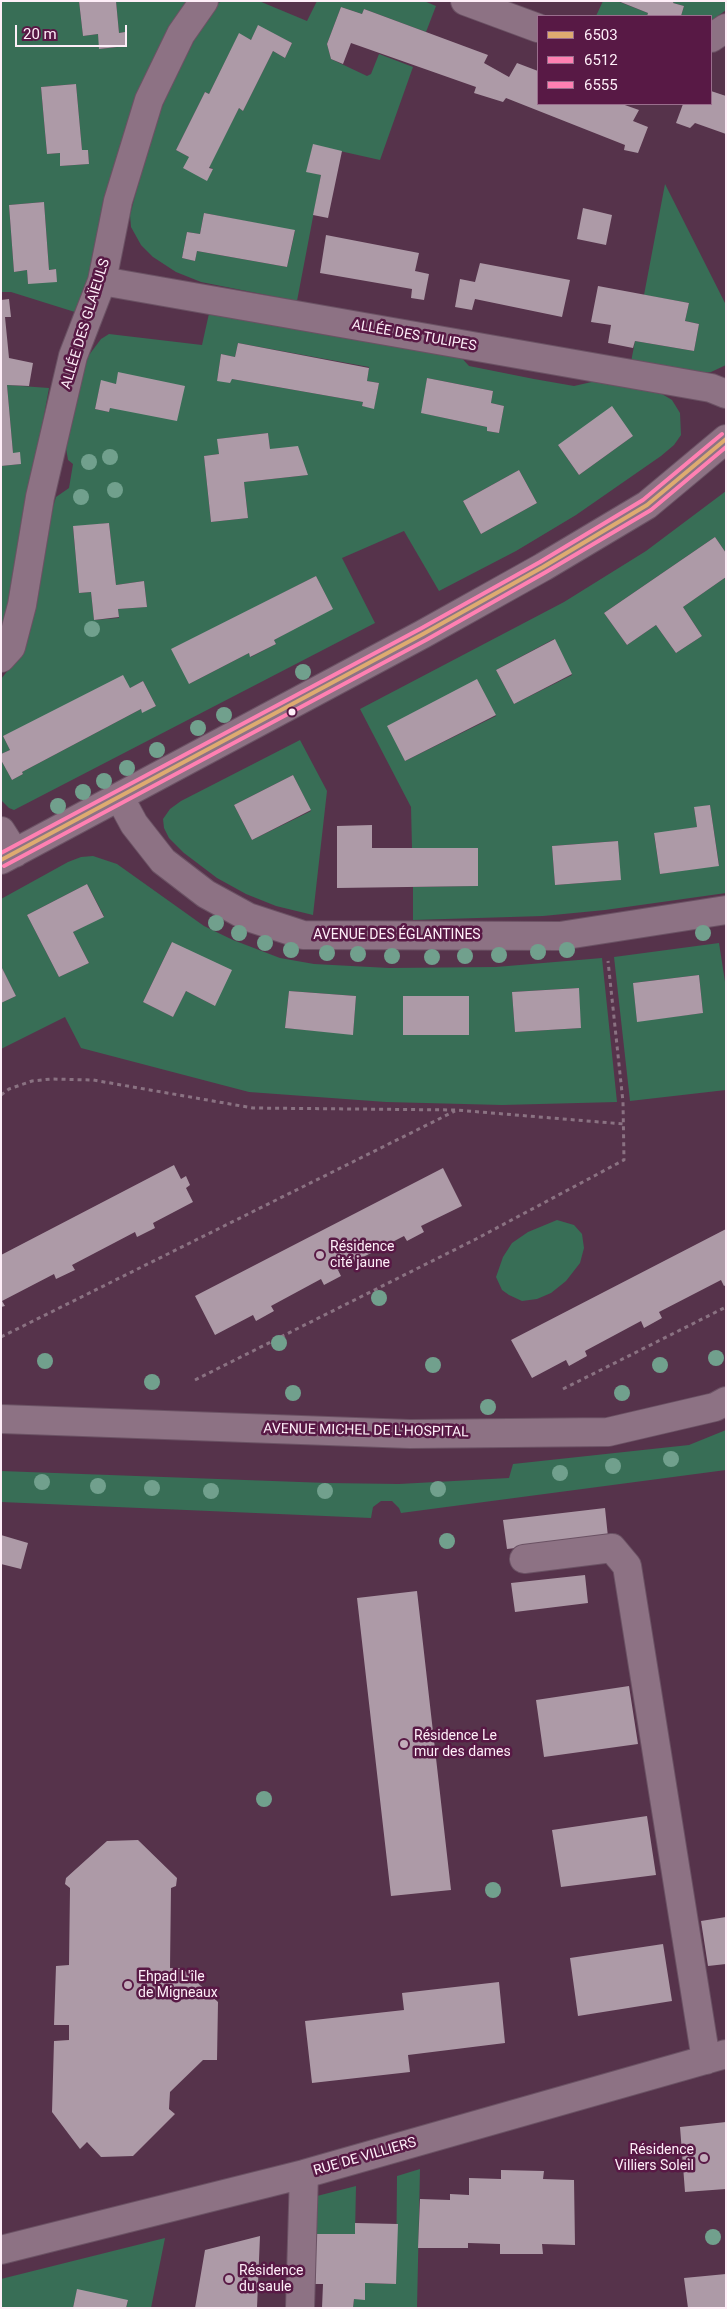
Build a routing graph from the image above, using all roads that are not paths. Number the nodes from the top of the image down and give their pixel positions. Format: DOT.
graph roads {
  1 [pos="204,1"];
  2 [pos="465,1"];
  3 [pos="537,28"];
  4 [pos="726,28"];
  5 [pos="712,37"];
  6 [pos="102,281"];
  7 [pos="726,394"];
  8 [pos="726,439"];
  9 [pos="1,658"];
  10 [pos="120,798"];
  11 [pos="6,848"];
  12 [pos="726,910"];
  13 [pos="726,1402"];
  14 [pos="1,1419"];
  15 [pos="524,1559"];
  16 [pos="716,2057"];
  17 [pos="304,2174"];
  18 [pos="1,2250"];
  19 [pos="300,2308"];
  1 -- 6 [label="street, ALLÉE DES GLAÏEULS"];
  2 -- 3 [label="street"];
  4 -- 5 [label="street"];
  6 -- 7 [label="street, ALLÉE DES TULIPES"];
  6 -- 9 [label="street, ALLÉE DES GLAÏEULS"];
  8 -- 10 [label="street"];
  10 -- 11 [label="street"];
  10 -- 12 [label="street, AVENUE DES ÉGLANTINES"];
  13 -- 14 [label="street, AVENUE MICHEL DE L'HOSPITAL"];
  15 -- 16 [label="street"];
  16 -- 17 [label="street, RUE DE VILLIERS"];
  17 -- 18 [label="street, RUE DE VILLIERS"];
  17 -- 19 [label="street"];
}
